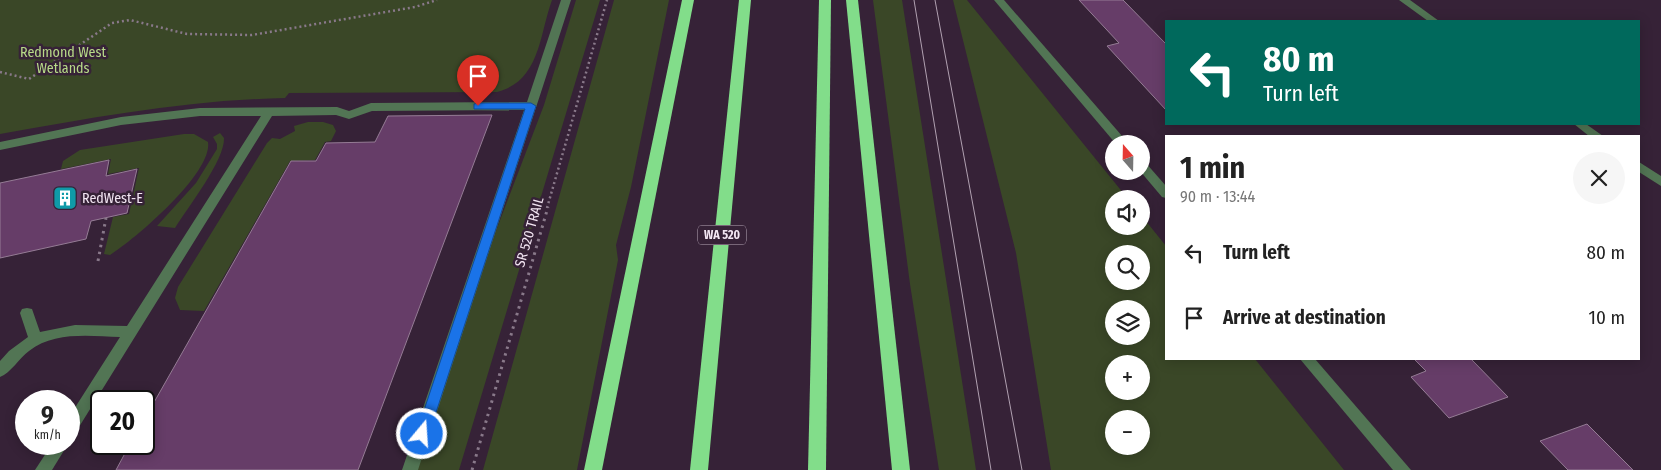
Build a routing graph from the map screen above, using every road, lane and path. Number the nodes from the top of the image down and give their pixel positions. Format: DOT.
graph roads {
  1 [pos="437,0"];
  2 [pos="566,0"];
  3 [pos="606,0"];
  4 [pos="688,0"];
  5 [pos="745,0"];
  6 [pos="825,0"];
  7 [pos="852,0"];
  8 [pos="1000,0"];
  9 [pos="1404,0"];
  10 [pos="1433,20"];
  11 [pos="0,72"];
  12 [pos="531,106"];
  13 [pos="269,112"];
  14 [pos="1580,125"];
  15 [pos="1115,135"];
  16 [pos="1596,135"];
  17 [pos="0,146"];
  18 [pos="1640,167"];
  19 [pos="1150,175"];
  20 [pos="1661,182"];
  21 [pos="1165,193"];
  22 [pos="106,218"];
  23 [pos="98,261"];
  24 [pos="27,313"];
  25 [pos="131,332"];
  26 [pos="35,339"];
  27 [pos="1308,360"];
  28 [pos="0,371"];
  29 [pos="80,413"];
  30 [pos="53,455"];
  31 [pos="43,470"];
  32 [pos="410,470"];
  33 [pos="472,470"];
  34 [pos="593,470"];
  35 [pos="700,470"];
  36 [pos="817,470"];
  37 [pos="901,470"];
  38 [pos="1403,470"];
  1 -- 11 [label="path"];
  2 -- 12 [label="street"];
  3 -- 33 [label="path, SR 520 TRAIL"];
  4 -- 34 [label="highway"];
  5 -- 35 [label="highway, WA 520"];
  6 -- 36 [label="highway"];
  7 -- 37 [label="highway"];
  8 -- 15 [label="street"];
  9 -- 10 [label="street"];
  12 -- 13 [label="street"];
  12 -- 32 [label="street"];
  13 -- 17 [label="street"];
  13 -- 25 [label="street"];
  14 -- 16 [label="street"];
  18 -- 20 [label="street"];
  19 -- 21 [label="street"];
  22 -- 23 [label="path"];
  24 -- 26 [label="street"];
  25 -- 26 [label="street"];
  25 -- 29 [label="street"];
  26 -- 28 [label="street"];
  27 -- 38 [label="street"];
  30 -- 31 [label="street"];
}
